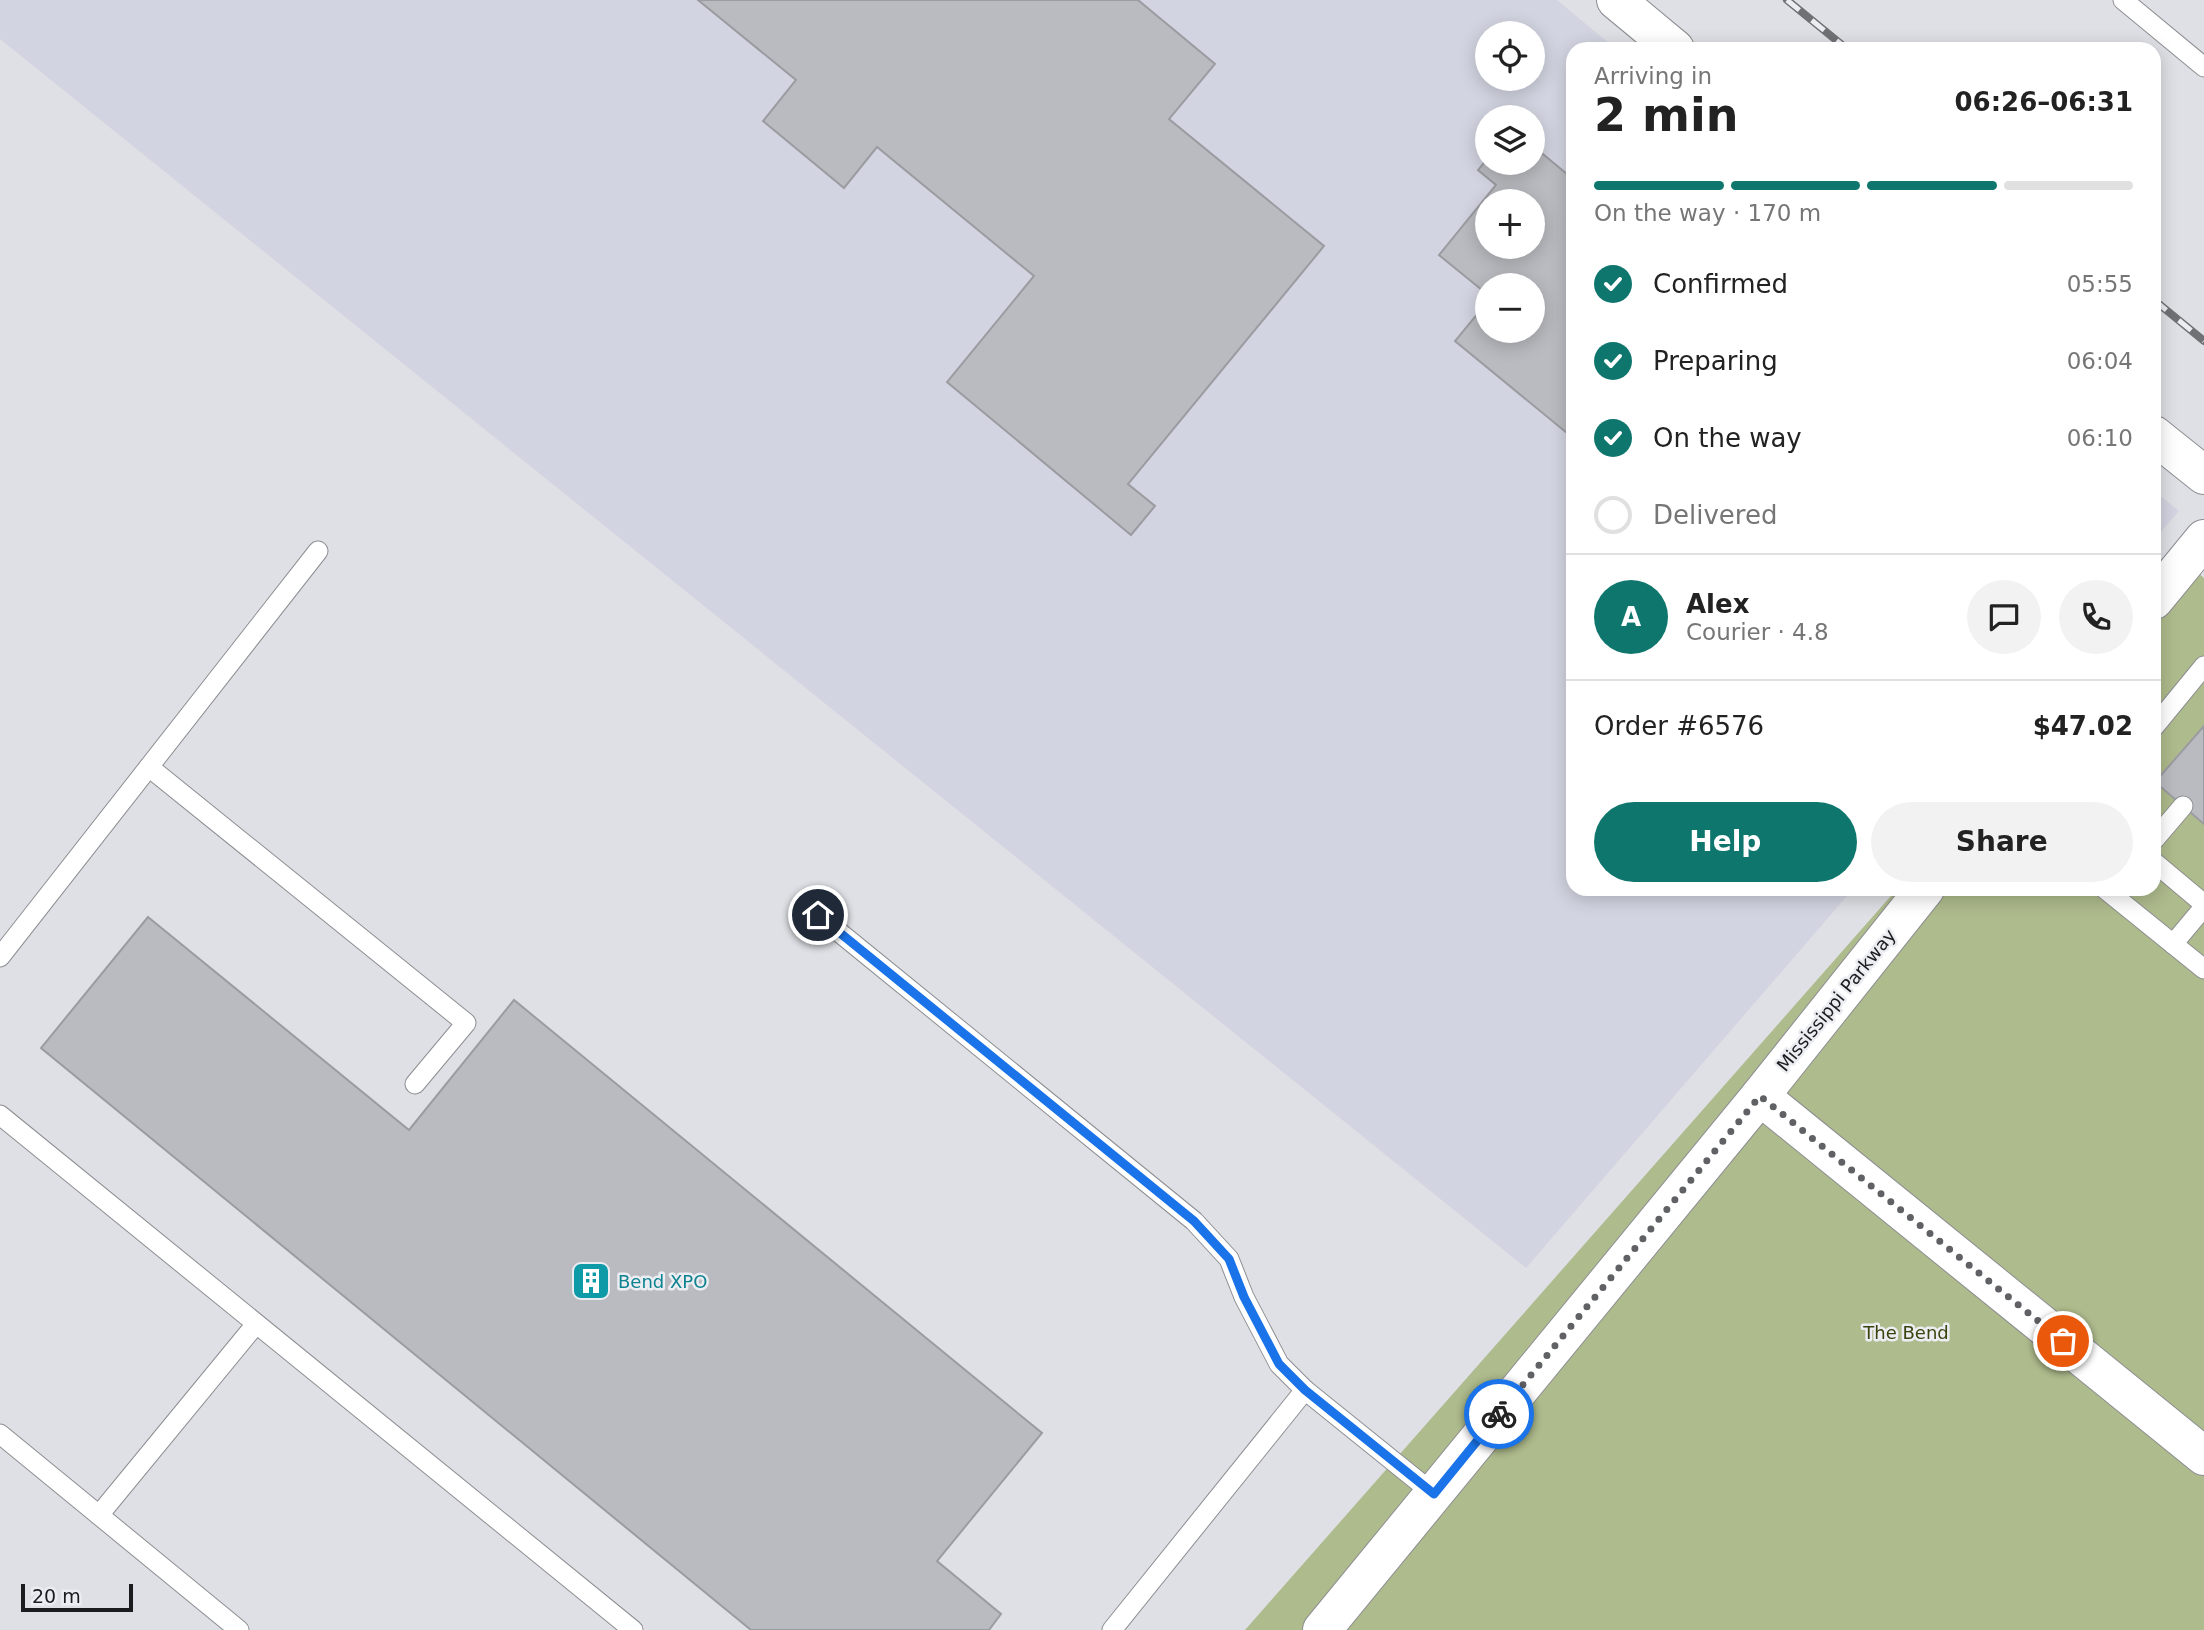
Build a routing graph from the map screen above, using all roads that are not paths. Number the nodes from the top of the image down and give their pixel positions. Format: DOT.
graph roads {
  1 [pos="1616,0"];
  2 [pos="2123,0"];
  3 [pos="1667,42"];
  4 [pos="2204,67"];
  5 [pos="2161,441"];
  6 [pos="2204,475"];
  7 [pos="2204,539"];
  8 [pos="318,551"];
  9 [pos="2161,591"];
  10 [pos="2204,666"];
  11 [pos="2161,718"];
  12 [pos="149,767"];
  13 [pos="2183,806"];
  14 [pos="2161,833"];
  15 [pos="2161,868"];
  16 [pos="1919,896"];
  17 [pos="2114,896"];
  18 [pos="2204,906"];
  19 [pos="818,915"];
  20 [pos="2173,944"];
  21 [pos="0,957"];
  22 [pos="2204,969"];
  23 [pos="415,1084"];
  24 [pos="1760,1096"];
  25 [pos="0,1115"];
  26 [pos="256,1324"];
  27 [pos="1305,1390"];
  28 [pos="0,1434"];
  29 [pos="2204,1456"];
  30 [pos="1434,1494"];
  31 [pos="99,1516"];
  32 [pos="621,1626"];
  33 [pos="239,1630"];
  34 [pos="1112,1630"];
  35 [pos="1322,1630"];
  1 -- 3 [label="street"];
  2 -- 4 [label="lane"];
  5 -- 6 [label="street"];
  7 -- 9 [label="street"];
  8 -- 12 [label="lane"];
  10 -- 11 [label="lane"];
  12 -- 21 [label="lane"];
  12 -- 23 [label="lane"];
  13 -- 14 [label="lane"];
  15 -- 18 [label="lane"];
  16 -- 24 [label="street, Mississippi Parkway"];
  17 -- 20 [label="lane"];
  18 -- 20 [label="lane"];
  19 -- 27 [label="lane"];
  20 -- 22 [label="lane"];
  24 -- 29 [label="street"];
  24 -- 30 [label="street, Mississippi Parkway"];
  25 -- 26 [label="lane"];
  26 -- 31 [label="lane"];
  26 -- 32 [label="lane"];
  27 -- 30 [label="lane"];
  27 -- 34 [label="lane"];
  28 -- 31 [label="lane"];
  30 -- 35 [label="street, Mississippi Parkway"];
  31 -- 33 [label="lane"];
}
